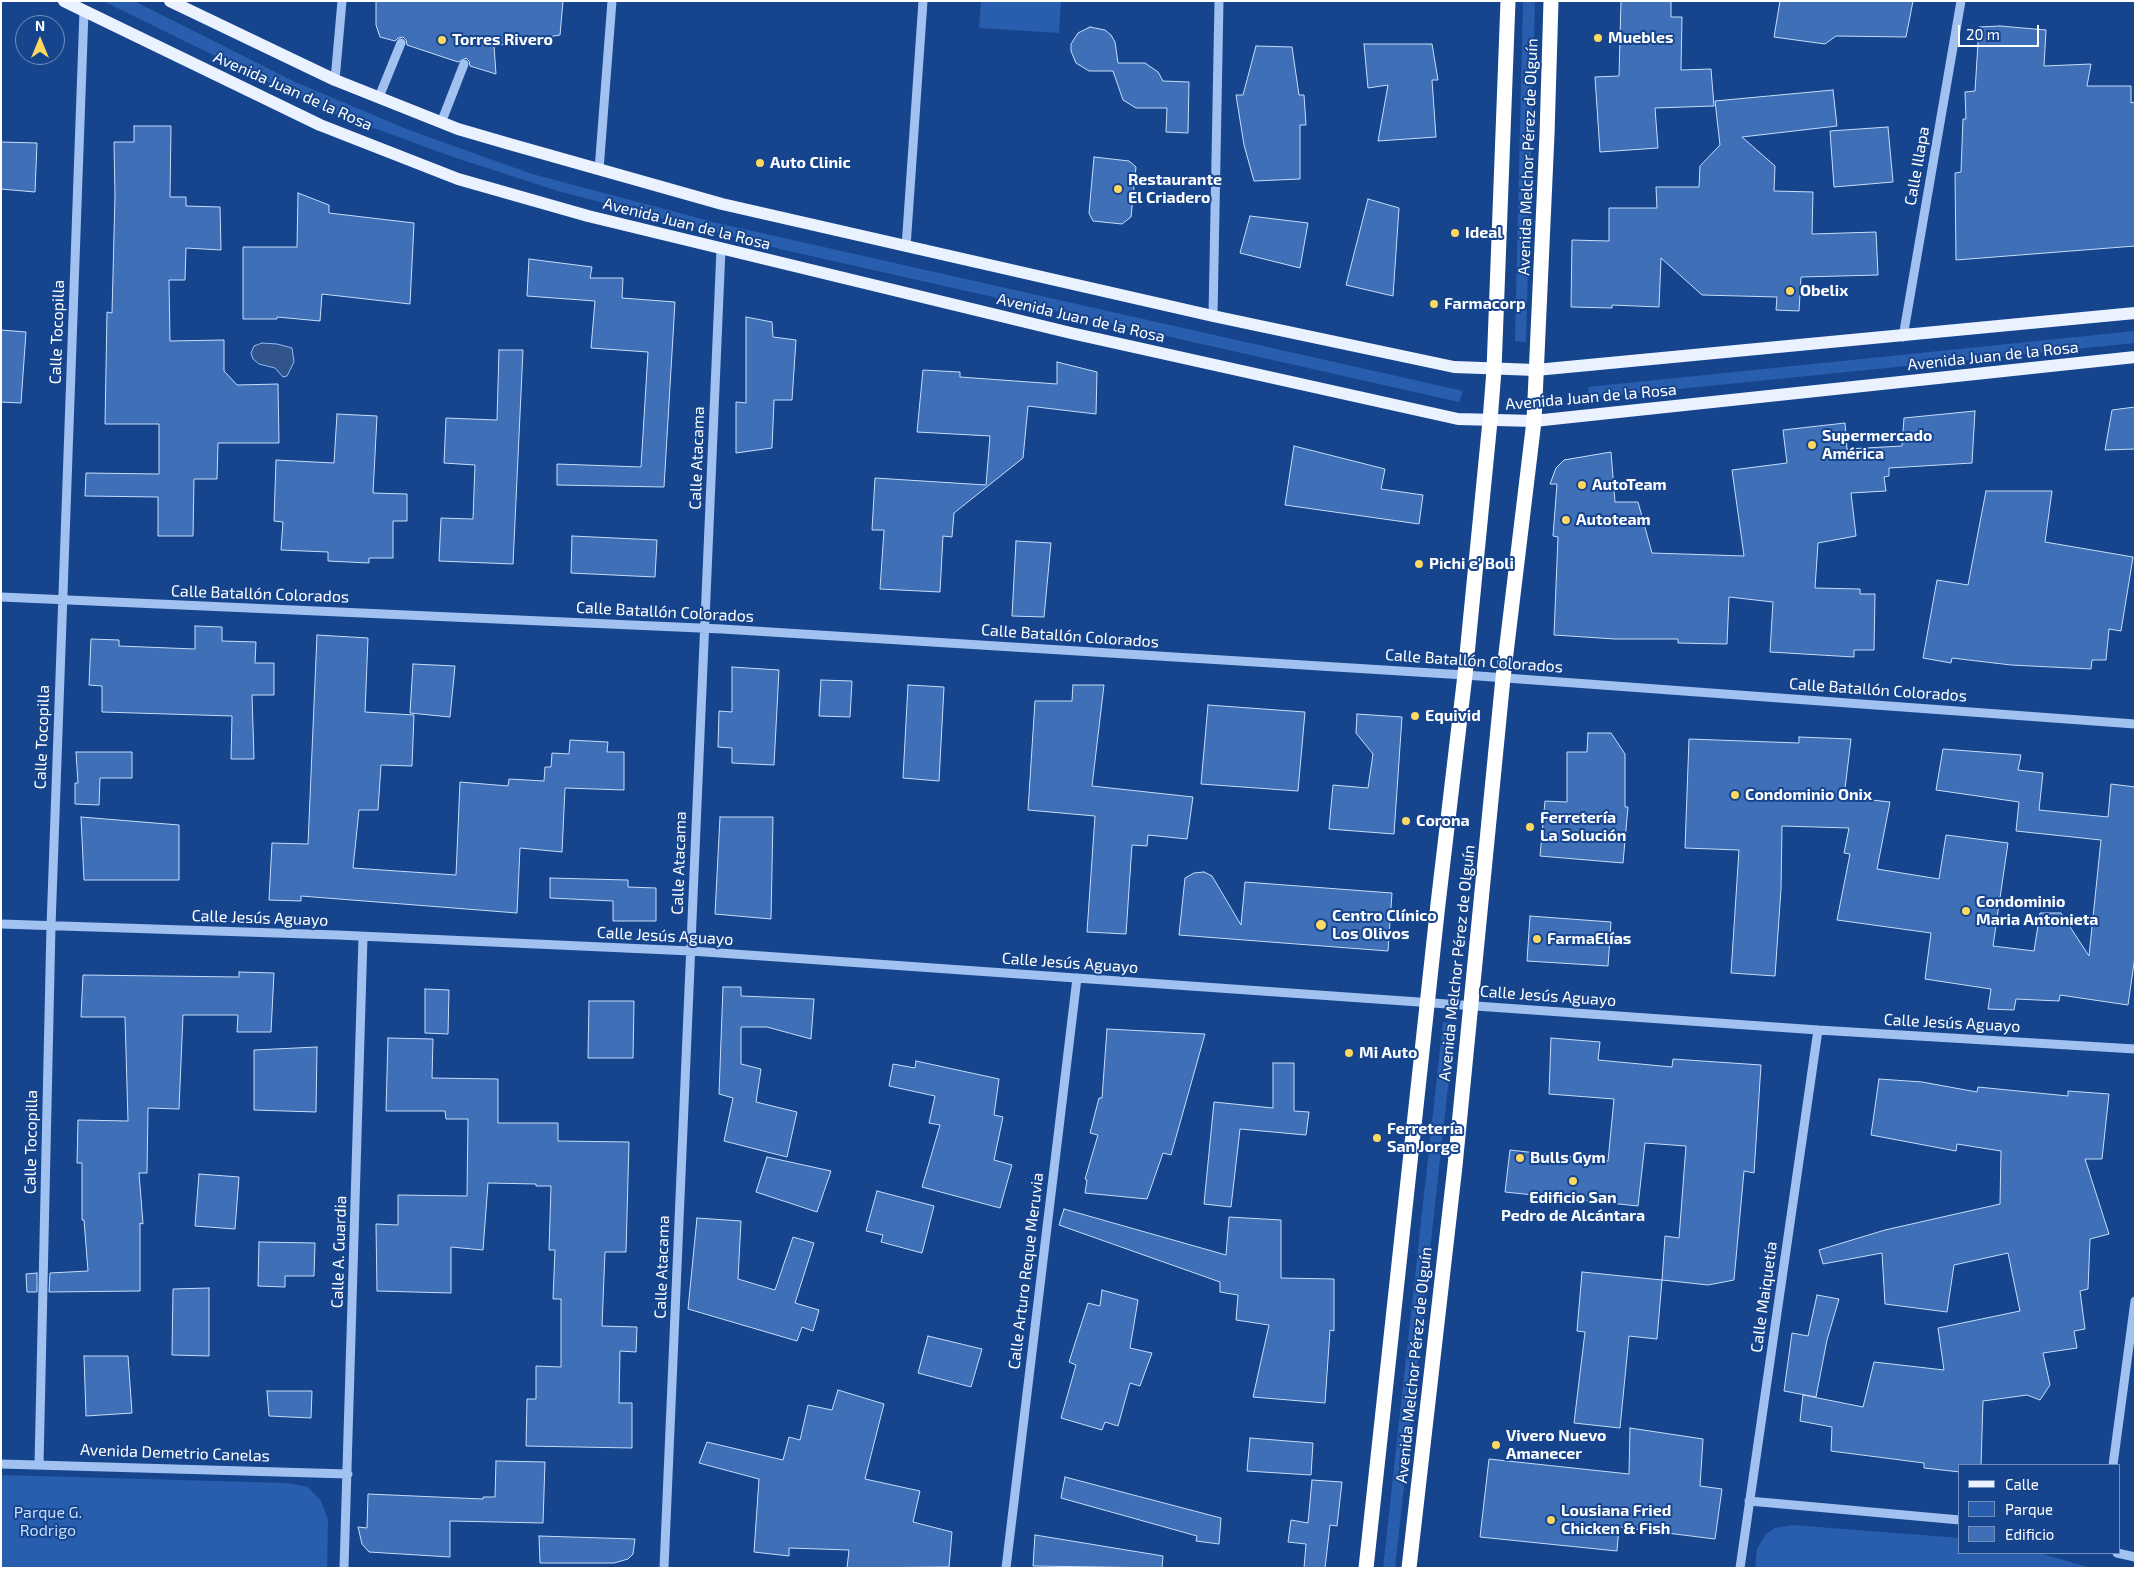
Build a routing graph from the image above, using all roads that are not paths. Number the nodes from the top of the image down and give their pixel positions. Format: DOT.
graph roads {
  1 [pos="64,1"];
  2 [pos="170,1"];
  3 [pos="342,1"];
  4 [pos="612,1"];
  5 [pos="923,1"];
  6 [pos="1219,1"];
  7 [pos="1508,1"];
  8 [pos="1551,1"];
  9 [pos="1961,1"];
  10 [pos="84,11"];
  11 [pos="401,43"];
  12 [pos="464,64"];
  13 [pos="336,80"];
  14 [pos="379,97"];
  15 [pos="441,123"];
  16 [pos="599,170"];
  17 [pos="906,247"];
  18 [pos="721,249"];
  19 [pos="2135,313"];
  20 [pos="1213,316"];
  21 [pos="1903,336"];
  22 [pos="2135,357"];
  23 [pos="1494,370"];
  24 [pos="1536,370"];
  25 [pos="1490,421"];
  26 [pos="1534,421"];
  27 [pos="1,597"];
  28 [pos="61,600"];
  29 [pos="704,628"];
  30 [pos="1465,675"];
  31 [pos="1503,678"];
  32 [pos="2135,724"];
  33 [pos="1,924"];
  34 [pos="50,926"];
  35 [pos="363,937"];
  36 [pos="691,951"];
  37 [pos="1077,978"];
  38 [pos="1428,1003"];
  39 [pos="1471,1006"];
  40 [pos="1818,1030"];
  41 [pos="2135,1049"];
  42 [pos="2135,1301"];
  43 [pos="1,1464"];
  44 [pos="2113,1464"];
  45 [pos="39,1465"];
  46 [pos="348,1474"];
  47 [pos="1750,1501"];
  48 [pos="1958,1520"];
  49 [pos="2121,1554"];
  50 [pos="2135,1557"];
  51 [pos="344,1568"];
  52 [pos="664,1568"];
  53 [pos="1006,1568"];
  54 [pos="1366,1568"];
  55 [pos="1409,1568"];
  56 [pos="1740,1568"];
  1 -- 10 [label="main road, Avenida Juan de la Rosa"];
  2 -- 13 [label="main road, Avenida Juan de la Rosa"];
  3 -- 13 [label="street"];
  4 -- 16 [label="street"];
  5 -- 17 [label="street"];
  6 -- 20 [label="street"];
  7 -- 23 [label="highway, Avenida Melchor Pérez de Olguín"];
  8 -- 24 [label="highway, Avenida Melchor Pérez de Olguín"];
  9 -- 21 [label="street, Calle Illapa"];
  10 -- 18 [label="main road, Avenida Juan de la Rosa"];
  10 -- 28 [label="street, Calle Tocopilla"];
  11 -- 14 [label="street"];
  12 -- 15 [label="street"];
  13 -- 14 [label="main road, Avenida Juan de la Rosa"];
  14 -- 15 [label="main road, Avenida Juan de la Rosa"];
  15 -- 16 [label="main road, Avenida Juan de la Rosa"];
  16 -- 17 [label="main road, Avenida Juan de la Rosa"];
  17 -- 20 [label="main road, Avenida Juan de la Rosa"];
  18 -- 25 [label="main road, Avenida Juan de la Rosa"];
  18 -- 29 [label="street, Calle Atacama"];
  19 -- 21 [label="main road, Avenida Juan de la Rosa"];
  20 -- 23 [label="main road, Avenida Juan de la Rosa"];
  21 -- 24 [label="main road, Avenida Juan de la Rosa"];
  22 -- 26 [label="main road, Avenida Juan de la Rosa"];
  23 -- 24 [label="main road, Avenida Juan de la Rosa"];
  23 -- 25 [label="highway, Avenida Melchor Pérez de Olguín"];
  24 -- 26 [label="highway, Avenida Melchor Pérez de Olguín"];
  25 -- 26 [label="main road, Avenida Juan de la Rosa"];
  25 -- 30 [label="highway, Avenida Melchor Pérez de Olguín"];
  26 -- 31 [label="highway, Avenida Melchor Pérez de Olguín"];
  27 -- 28 [label="street, Calle Batallón Colorados"];
  28 -- 29 [label="street, Calle Batallón Colorados"];
  28 -- 34 [label="street, Calle Tocopilla"];
  29 -- 30 [label="street, Calle Batallón Colorados"];
  29 -- 36 [label="street, Calle Atacama"];
  30 -- 31 [label="street, Calle Batallón Colorados"];
  30 -- 38 [label="highway, Avenida Melchor Pérez de Olguín"];
  31 -- 32 [label="street, Calle Batallón Colorados"];
  31 -- 39 [label="highway, Avenida Melchor Pérez de Olguín"];
  33 -- 34 [label="street, Calle Jesús Aguayo"];
  34 -- 35 [label="street, Calle Jesús Aguayo"];
  34 -- 45 [label="street, Calle Tocopilla"];
  35 -- 36 [label="street, Calle Jesús Aguayo"];
  35 -- 46 [label="street, Calle A. Guardia"];
  36 -- 37 [label="street, Calle Jesús Aguayo"];
  36 -- 52 [label="street, Calle Atacama"];
  37 -- 38 [label="street, Calle Jesús Aguayo"];
  37 -- 53 [label="street, Calle Arturo Reque Meruvia"];
  38 -- 39 [label="street, Calle Jesús Aguayo"];
  38 -- 54 [label="highway, Avenida Melchor Pérez de Olguín"];
  39 -- 40 [label="street, Calle Jesús Aguayo"];
  39 -- 55 [label="highway, Avenida Melchor Pérez de Olguín"];
  40 -- 41 [label="street, Calle Jesús Aguayo"];
  40 -- 47 [label="street, Calle Maiquetía"];
  42 -- 44 [label="street"];
  43 -- 45 [label="street, Avenida Demetrio Canelas"];
  45 -- 46 [label="street, Avenida Demetrio Canelas"];
  46 -- 51 [label="street, Calle A. Guardia"];
  47 -- 48 [label="street"];
  47 -- 56 [label="street, Calle Maiquetía"];
  49 -- 50 [label="street"];
}
